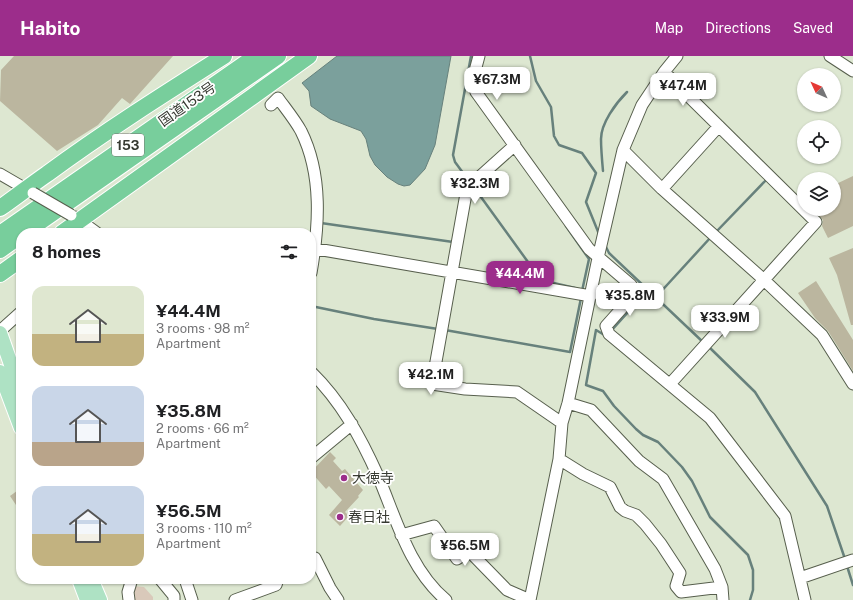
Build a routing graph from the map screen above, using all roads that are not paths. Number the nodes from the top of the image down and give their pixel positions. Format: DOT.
graph roads {
  1 [pos="224,56"];
  2 [pos="256,56"];
  3 [pos="278,56"];
  4 [pos="308,56"];
  5 [pos="479,56"];
  6 [pos="677,56"];
  7 [pos="830,56"];
  8 [pos="853,71"];
  9 [pos="664,72"];
  10 [pos="271,105"];
  11 [pos="719,126"];
  12 [pos="515,146"];
  13 [pos="623,150"];
  14 [pos="0,174"];
  15 [pos="662,189"];
  16 [pos="30,192"];
  17 [pos="0,208"];
  18 [pos="76,218"];
  19 [pos="31,228"];
  20 [pos="67,228"];
  21 [pos="90,228"];
  22 [pos="316,228"];
  23 [pos="0,234"];
  24 [pos="16,239"];
  25 [pos="0,250"];
  26 [pos="316,250"];
  27 [pos="598,258"];
  28 [pos="16,263"];
  29 [pos="452,273"];
  30 [pos="0,274"];
  31 [pos="763,279"];
  32 [pos="591,296"];
  33 [pos="16,317"];
  34 [pos="0,332"];
  35 [pos="0,372"];
  36 [pos="16,378"];
  37 [pos="316,378"];
  38 [pos="670,384"];
  39 [pos="853,384"];
  40 [pos="568,403"];
  41 [pos="16,415"];
  42 [pos="562,423"];
  43 [pos="352,424"];
  44 [pos="316,454"];
  45 [pos="559,459"];
  46 [pos="401,535"];
  47 [pos="316,560"];
  48 [pos="853,560"];
  49 [pos="800,578"];
  50 [pos="72,584"];
  51 [pos="80,584"];
  52 [pos="94,584"];
  53 [pos="102,584"];
  54 [pos="130,584"];
  55 [pos="164,584"];
  56 [pos="187,584"];
  57 [pos="276,584"];
  58 [pos="722,588"];
  59 [pos="439,598"];
  60 [pos="78,600"];
  61 [pos="86,600"];
  62 [pos="100,600"];
  63 [pos="108,600"];
  64 [pos="129,600"];
  65 [pos="174,600"];
  66 [pos="192,600"];
  67 [pos="238,600"];
  68 [pos="338,600"];
  69 [pos="530,600"];
  70 [pos="723,600"];
  71 [pos="805,600"];
  1 -- 16 [label="highway, 153"];
  2 -- 23 [label="highway, 国道153号 / 153"];
  3 -- 19 [label="highway, 国道153号 / 153"];
  4 -- 18 [label="highway, 153"];
  5 -- 12 [label="street"];
  6 -- 9 [label="street"];
  7 -- 8 [label="street"];
  9 -- 11 [label="street"];
  9 -- 13 [label="street"];
  10 -- 22 [label="street"];
  11 -- 15 [label="street"];
  11 -- 31 [label="street"];
  12 -- 27 [label="street"];
  12 -- 29 [label="street"];
  13 -- 15 [label="street"];
  13 -- 27 [label="street"];
  14 -- 16 [label="street"];
  15 -- 31 [label="street"];
  16 -- 17 [label="highway, 153"];
  16 -- 18 [label="street, bridge"];
  18 -- 20 [label="highway, 153"];
  18 -- 21 [label="street"];
  24 -- 25 [label="highway"];
  26 -- 29 [label="street"];
  27 -- 32 [label="street"];
  27 -- 38 [label="street"];
  28 -- 30 [label="highway"];
  29 -- 32 [label="street"];
  29 -- 42 [label="street"];
  31 -- 38 [label="street"];
  31 -- 39 [label="street"];
  32 -- 40 [label="street"];
  33 -- 34 [label="street"];
  34 -- 36 [label="main road"];
  35 -- 41 [label="main road"];
  37 -- 43 [label="street"];
  38 -- 49 [label="street"];
  40 -- 42 [label="street"];
  40 -- 58 [label="street"];
  42 -- 45 [label="street"];
  43 -- 44 [label="street"];
  43 -- 46 [label="street"];
  45 -- 58 [label="street"];
  45 -- 69 [label="street"];
  46 -- 59 [label="street"];
  46 -- 69 [label="street"];
  47 -- 68 [label="street"];
  48 -- 49 [label="street"];
  49 -- 71 [label="street"];
  50 -- 60 [label="main road"];
  51 -- 61 [label="main road"];
  52 -- 62 [label="main road"];
  53 -- 63 [label="main road"];
  54 -- 64 [label="street"];
  55 -- 65 [label="street"];
  56 -- 66 [label="street"];
  57 -- 67 [label="street"];
  58 -- 70 [label="street"];
}
